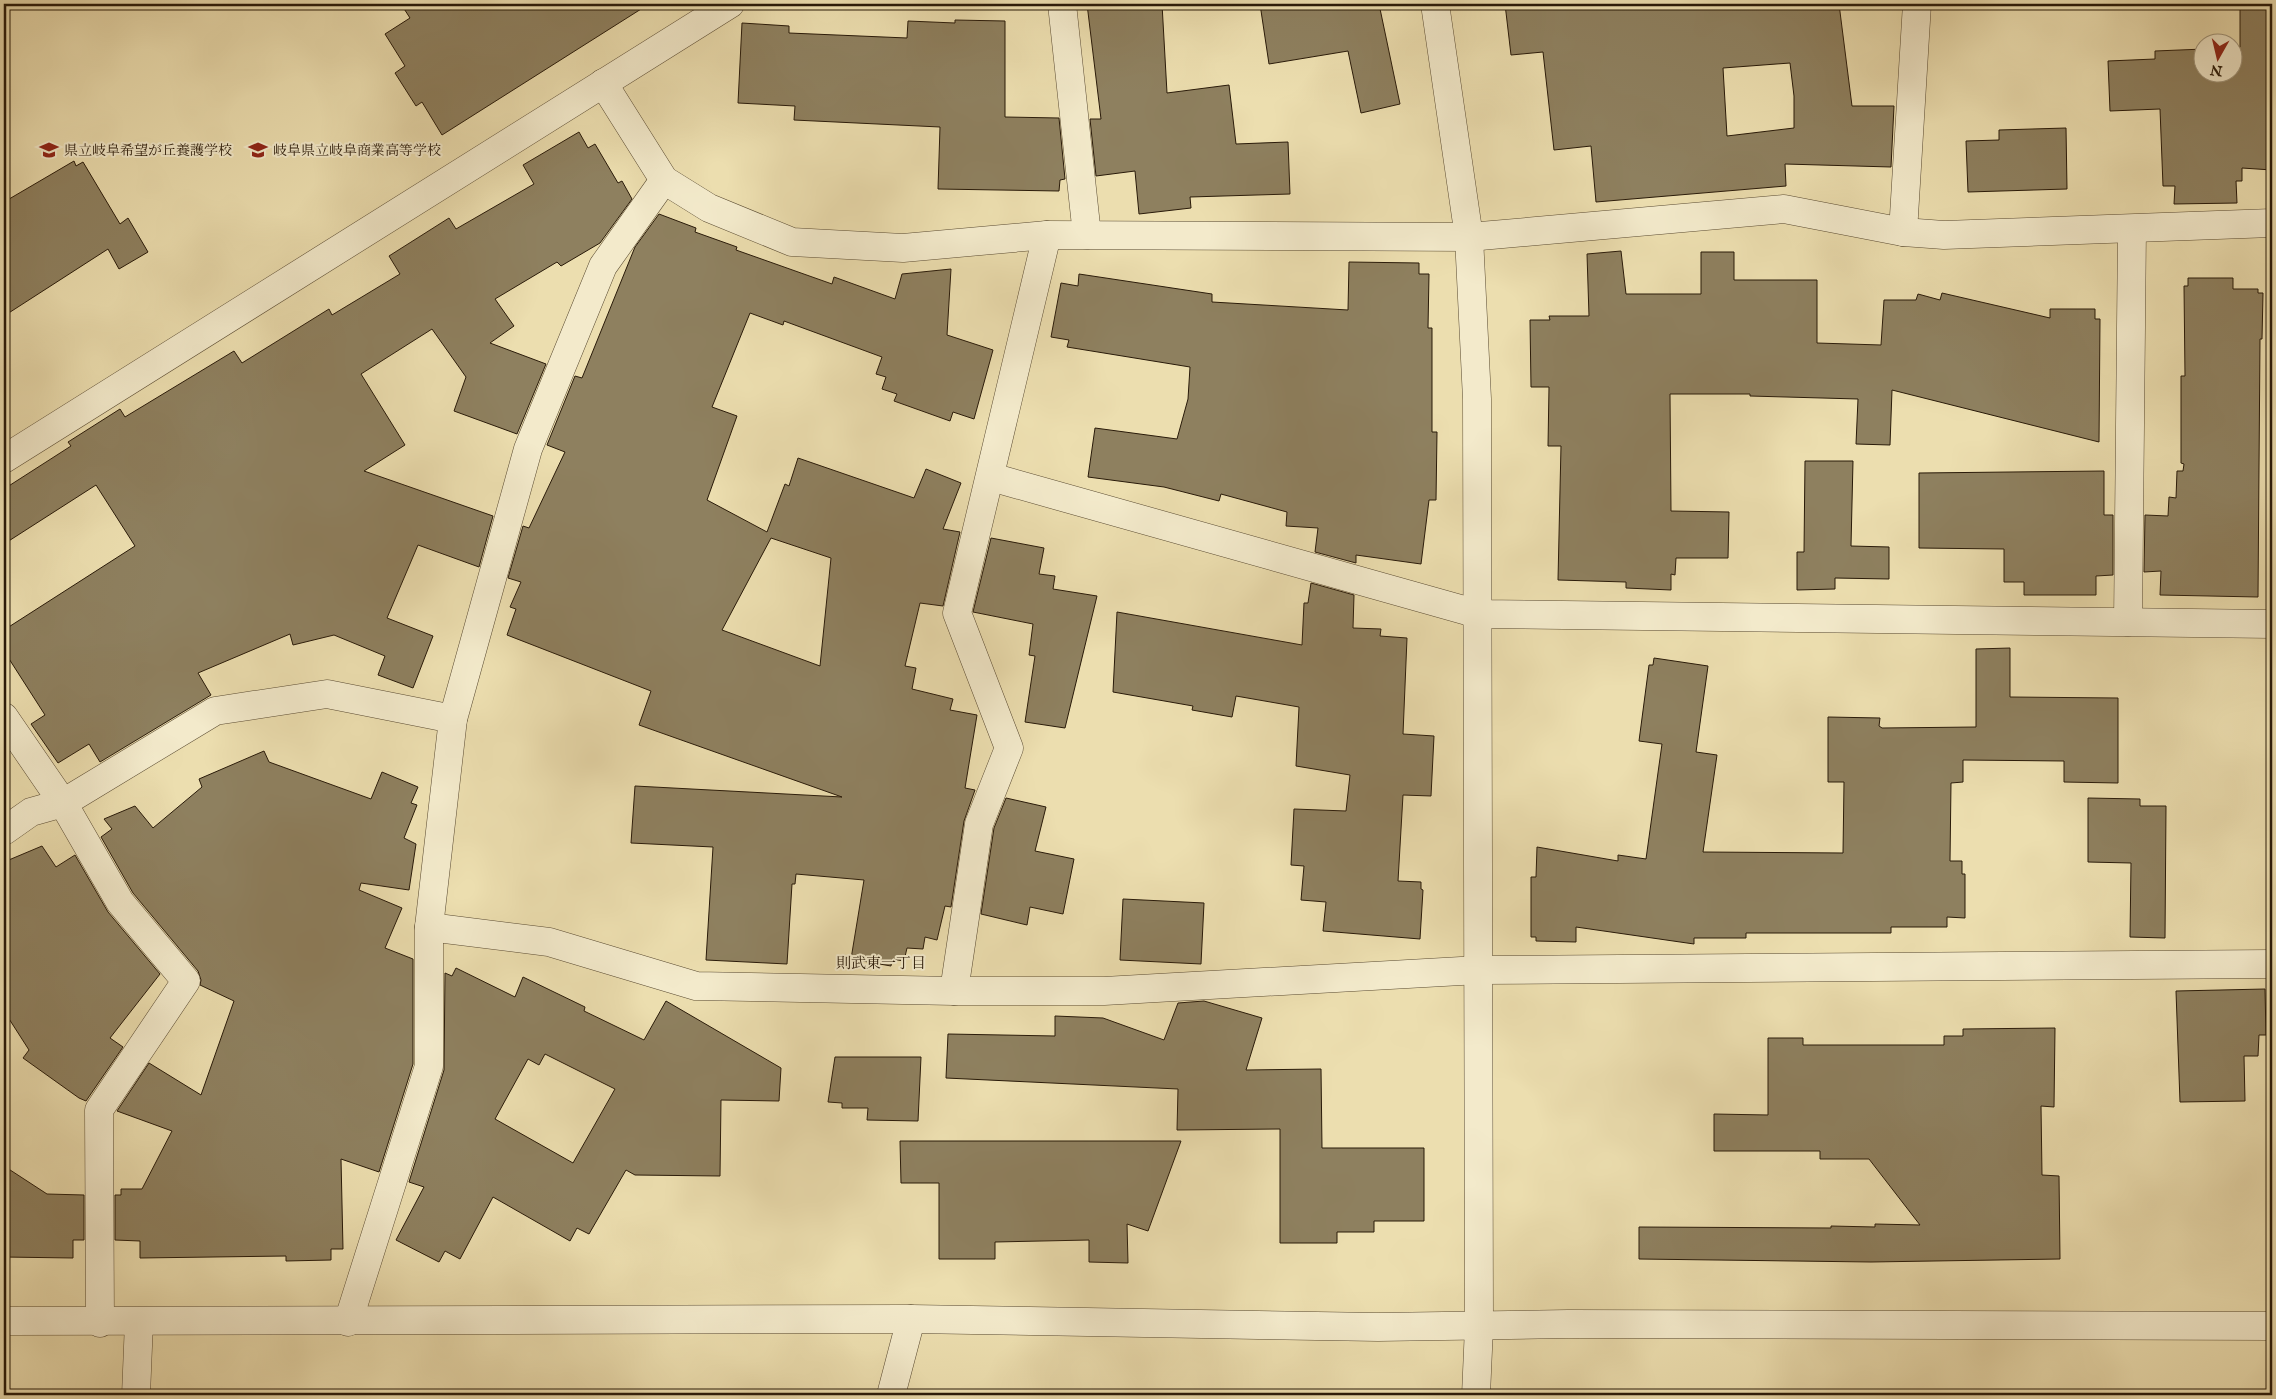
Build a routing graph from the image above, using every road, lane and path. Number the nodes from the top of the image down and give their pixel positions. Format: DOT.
graph roads {
  1 [pos="730,4"];
  2 [pos="1062,4"];
  3 [pos="1434,4"];
  4 [pos="1917,4"];
  5 [pos="603,83"];
  6 [pos="664,180"];
  7 [pos="2272,223"];
  8 [pos="2132,229"];
  9 [pos="1903,232"];
  10 [pos="1048,235"];
  11 [pos="1087,235"];
  12 [pos="1469,237"];
  13 [pos="4,460"];
  14 [pos="991,477"];
  15 [pos="1478,614"];
  16 [pos="2128,622"];
  17 [pos="2272,624"];
  18 [pos="4,717"];
  19 [pos="453,719"];
  20 [pos="62,803"];
  21 [pos="4,830"];
  22 [pos="429,927"];
  23 [pos="2272,964"];
  24 [pos="1479,970"];
  25 [pos="954,992"];
  26 [pos="911,1320"];
  27 [pos="4,1321"];
  28 [pos="140,1322"];
  29 [pos="348,1322"];
  30 [pos="100,1323"];
  31 [pos="2272,1326"];
  32 [pos="1479,1327"];
  33 [pos="136,1395"];
  34 [pos="891,1395"];
  35 [pos="1476,1395"];
  1 -- 5 [label="street"];
  2 -- 11 [label="street"];
  3 -- 12 [label="street"];
  4 -- 9 [label="street"];
  5 -- 6 [label="street"];
  5 -- 13 [label="street"];
  6 -- 10 [label="street"];
  6 -- 19 [label="street"];
  7 -- 8 [label="street"];
  8 -- 9 [label="street"];
  8 -- 16 [label="street"];
  9 -- 12 [label="street"];
  10 -- 11 [label="street"];
  10 -- 14 [label="street"];
  11 -- 12 [label="street"];
  12 -- 15 [label="street"];
  14 -- 15 [label="street"];
  14 -- 25 [label="street"];
  15 -- 16 [label="street"];
  15 -- 24 [label="street"];
  16 -- 17 [label="street"];
  18 -- 20 [label="street"];
  19 -- 20 [label="street"];
  19 -- 22 [label="street"];
  20 -- 21 [label="street"];
  20 -- 30 [label="street"];
  22 -- 25 [label="street"];
  22 -- 29 [label="street"];
  23 -- 24 [label="street"];
  24 -- 25 [label="street"];
  24 -- 32 [label="street"];
  26 -- 29 [label="street"];
  26 -- 32 [label="street"];
  26 -- 34 [label="street"];
  27 -- 30 [label="street"];
  28 -- 29 [label="street"];
  28 -- 30 [label="street"];
  28 -- 33 [label="street"];
  31 -- 32 [label="street"];
  32 -- 35 [label="street"];
}
